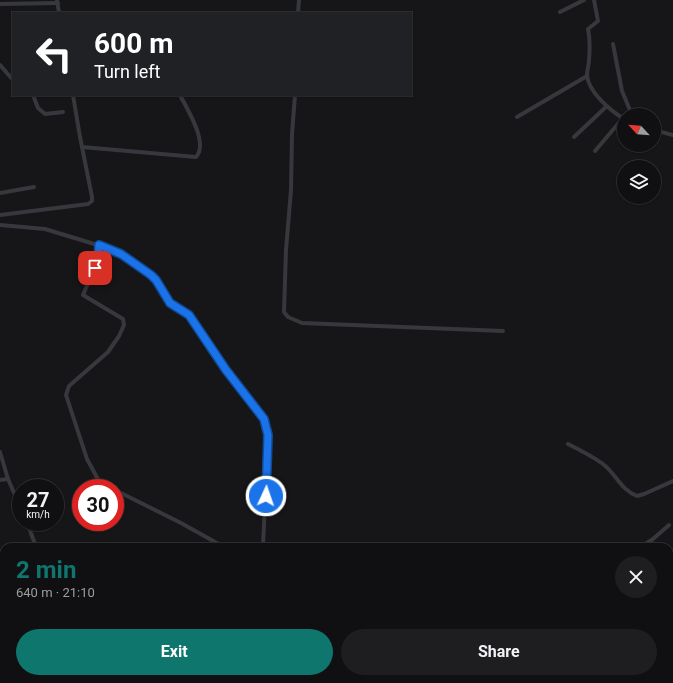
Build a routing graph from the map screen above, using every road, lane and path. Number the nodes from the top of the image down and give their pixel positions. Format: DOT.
graph roads {
  1 [pos="299,0"];
  2 [pos="584,0"];
  3 [pos="594,0"];
  4 [pos="58,2"];
  5 [pos="0,4"];
  6 [pos="60,12"];
  7 [pos="298,12"];
  8 [pos="560,12"];
  9 [pos="613,44"];
  10 [pos="0,65"];
  11 [pos="587,76"];
  12 [pos="12,79"];
  13 [pos="33,96"];
  14 [pos="73,96"];
  15 [pos="180,96"];
  16 [pos="295,96"];
  17 [pos="607,106"];
  18 [pos="629,108"];
  19 [pos="63,112"];
  20 [pos="617,113"];
  21 [pos="517,117"];
  22 [pos="617,126"];
  23 [pos="661,132"];
  24 [pos="673,135"];
  25 [pos="574,137"];
  26 [pos="82,147"];
  27 [pos="595,151"];
  28 [pos="34,187"];
  29 [pos="0,193"];
  30 [pos="0,215"];
  31 [pos="0,225"];
  32 [pos="99,245"];
  33 [pos="503,331"];
  34 [pos="568,444"];
  35 [pos="0,452"];
  36 [pos="8,479"];
  37 [pos="97,479"];
  38 [pos="0,480"];
  39 [pos="673,481"];
  40 [pos="12,488"];
  41 [pos="124,494"];
  42 [pos="669,525"];
  43 [pos="30,531"];
  44 [pos="35,543"];
  45 [pos="217,543"];
  46 [pos="263,543"];
  47 [pos="646,543"];
  1 -- 7 [label="street"];
  2 -- 8 [label="street"];
  3 -- 11 [label="street"];
  4 -- 5 [label="street"];
  4 -- 6 [label="street"];
  9 -- 18 [label="street"];
  10 -- 12 [label="street"];
  11 -- 17 [label="street"];
  11 -- 21 [label="street"];
  13 -- 19 [label="street"];
  14 -- 26 [label="street"];
  15 -- 26 [label="street"];
  16 -- 33 [label="street"];
  17 -- 20 [label="street"];
  17 -- 25 [label="street"];
  22 -- 27 [label="street"];
  23 -- 24 [label="street"];
  26 -- 30 [label="street"];
  28 -- 29 [label="street"];
  31 -- 32 [label="street"];
  32 -- 37 [label="street"];
  32 -- 46 [label="street"];
  34 -- 39 [label="street"];
  35 -- 36 [label="street"];
  36 -- 38 [label="street"];
  36 -- 40 [label="street"];
  41 -- 45 [label="street"];
  42 -- 47 [label="street"];
  43 -- 44 [label="street"];
}
